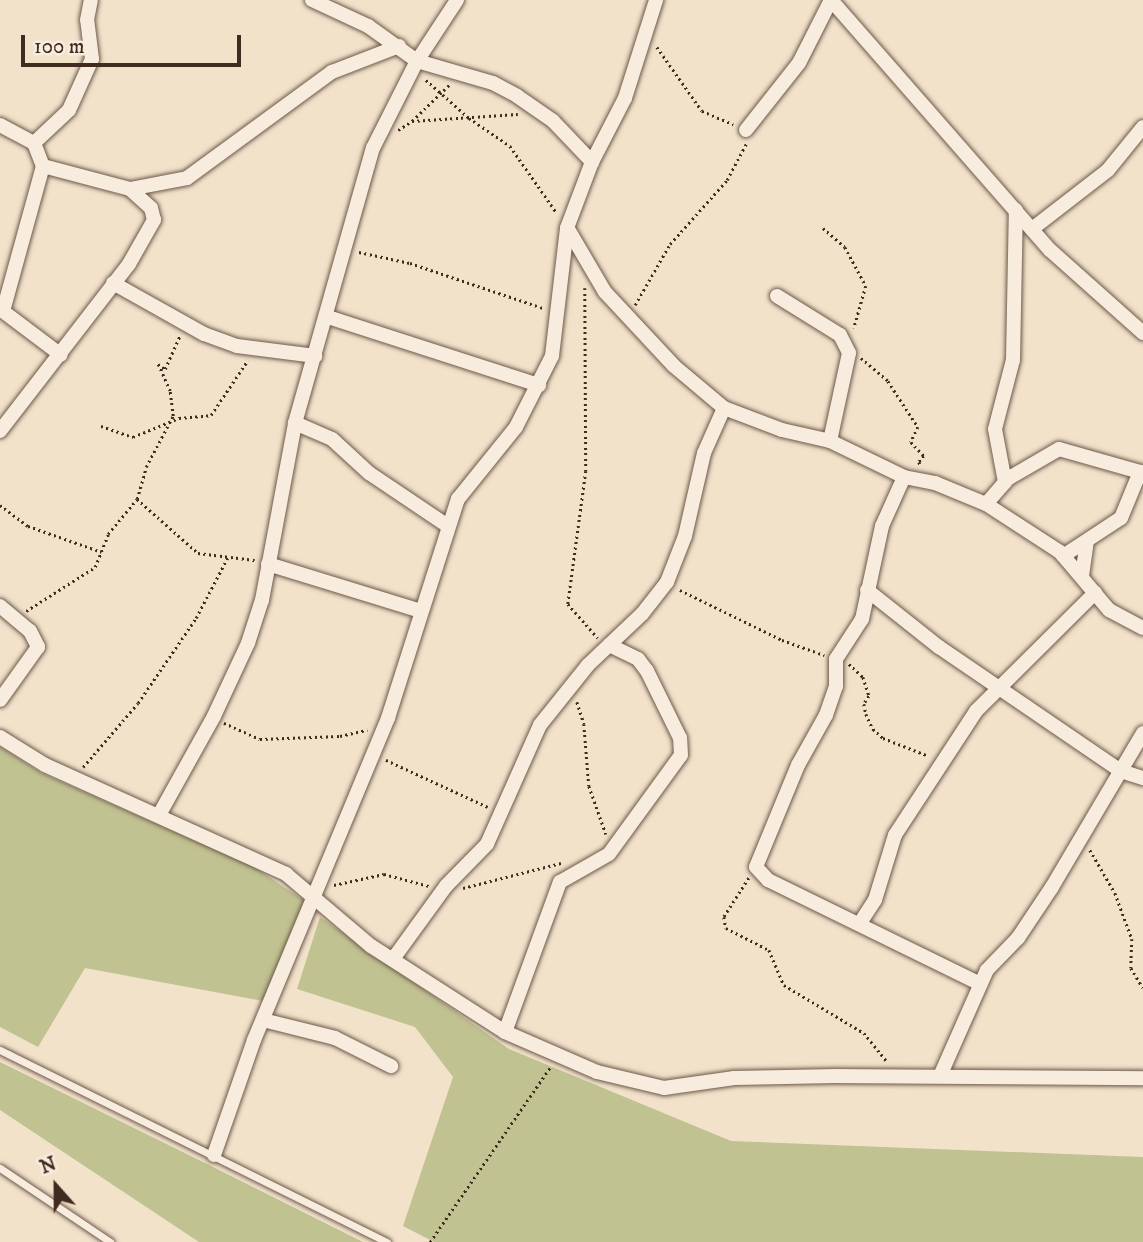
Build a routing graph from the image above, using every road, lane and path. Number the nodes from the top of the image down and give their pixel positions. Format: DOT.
graph roads {
  1 [pos="91,0"];
  2 [pos="312,0"];
  3 [pos="457,0"];
  4 [pos="656,0"];
  5 [pos="648,28"];
  6 [pos="399,46"];
  7 [pos="415,65"];
  8 [pos="461,74"];
  9 [pos="441,93"];
  10 [pos="540,112"];
  11 [pos="469,118"];
  12 [pos="412,121"];
  13 [pos="0,125"];
  14 [pos="746,130"];
  15 [pos="1142,130"];
  16 [pos="393,134"];
  17 [pos="34,143"];
  18 [pos="592,162"];
  19 [pos="43,166"];
  20 [pos="130,189"];
  21 [pos="1016,210"];
  22 [pos="567,228"];
  23 [pos="823,228"];
  24 [pos="1032,229"];
  25 [pos="345,250"];
  26 [pos="583,260"];
  27 [pos="113,282"];
  28 [pos="777,296"];
  29 [pos="2,310"];
  30 [pos="559,314"];
  31 [pos="328,317"];
  32 [pos="630,317"];
  33 [pos="181,321"];
  34 [pos="853,330"];
  35 [pos="1143,333"];
  36 [pos="251,350"];
  37 [pos="61,355"];
  38 [pos="857,355"];
  39 [pos="315,356"];
  40 [pos="539,385"];
  41 [pos="724,408"];
  42 [pos="171,421"];
  43 [pos="295,423"];
  44 [pos="101,426"];
  45 [pos="0,431"];
  46 [pos="830,440"];
  47 [pos="1141,473"];
  48 [pos="904,477"];
  49 [pos="920,480"];
  50 [pos="1005,482"];
  51 [pos="137,499"];
  52 [pos="986,504"];
  53 [pos="0,505"];
  54 [pos="447,526"];
  55 [pos="1087,542"];
  56 [pos="102,552"];
  57 [pos="229,555"];
  58 [pos="1063,556"];
  59 [pos="268,564"];
  60 [pos="1082,576"];
  61 [pos="667,582"];
  62 [pos="867,590"];
  63 [pos="1095,593"];
  64 [pos="0,606"];
  65 [pos="421,611"];
  66 [pos="17,621"];
  67 [pos="1143,628"];
  68 [pos="610,645"];
  69 [pos="836,659"];
  70 [pos="1001,688"];
  71 [pos="570,690"];
  72 [pos="0,700"];
  73 [pos="214,716"];
  74 [pos="388,718"];
  75 [pos="1143,733"];
  76 [pos="0,737"];
  77 [pos="373,755"];
  78 [pos="945,764"];
  79 [pos="1122,771"];
  80 [pos="74,778"];
  81 [pos="1143,778"];
  82 [pos="498,812"];
  83 [pos="159,815"];
  84 [pos="1082,837"];
  85 [pos="609,854"];
  86 [pos="570,860"];
  87 [pos="757,867"];
  88 [pos="446,886"];
  89 [pos="318,893"];
  90 [pos="860,923"];
  91 [pos="393,959"];
  92 [pos="980,984"];
  93 [pos="1143,988"];
  94 [pos="263,1020"];
  95 [pos="505,1032"];
  96 [pos="0,1050"];
  97 [pos="556,1058"];
  98 [pos="1143,1064"];
  99 [pos="391,1066"];
  100 [pos="897,1076"];
  101 [pos="940,1076"];
  102 [pos="1137,1079"];
  103 [pos="214,1155"];
  104 [pos="0,1168"];
  105 [pos="110,1242"];
  106 [pos="387,1242"];
  107 [pos="430,1242"];
  1 -- 17 [label="street"];
  2 -- 6 [label="street"];
  3 -- 7 [label="street"];
  4 -- 5 [label="street"];
  5 -- 14 [label="path"];
  5 -- 18 [label="street"];
  6 -- 7 [label="street"];
  6 -- 20 [label="street"];
  7 -- 8 [label="street"];
  7 -- 9 [label="path"];
  7 -- 25 [label="street"];
  8 -- 9 [label="path"];
  8 -- 10 [label="street"];
  9 -- 11 [label="path"];
  9 -- 12 [label="path"];
  10 -- 11 [label="path"];
  10 -- 18 [label="street"];
  11 -- 12 [label="path"];
  11 -- 22 [label="path"];
  12 -- 16 [label="path"];
  13 -- 17 [label="street"];
  14 -- 21 [label="street"];
  14 -- 32 [label="path"];
  15 -- 24 [label="street"];
  17 -- 19 [label="street"];
  18 -- 22 [label="street"];
  19 -- 20 [label="street"];
  19 -- 29 [label="street"];
  20 -- 27 [label="street"];
  21 -- 24 [label="street"];
  21 -- 50 [label="street"];
  22 -- 26 [label="street"];
  22 -- 30 [label="street"];
  23 -- 34 [label="path"];
  24 -- 35 [label="street"];
  25 -- 30 [label="path"];
  25 -- 31 [label="street"];
  26 -- 32 [label="street"];
  26 -- 68 [label="path"];
  27 -- 33 [label="street"];
  27 -- 37 [label="street"];
  28 -- 46 [label="street"];
  29 -- 37 [label="street"];
  30 -- 40 [label="street"];
  31 -- 39 [label="street"];
  31 -- 40 [label="street"];
  32 -- 41 [label="street"];
  33 -- 36 [label="street"];
  33 -- 42 [label="path"];
  36 -- 39 [label="street"];
  36 -- 42 [label="path"];
  37 -- 45 [label="street"];
  38 -- 49 [label="path"];
  39 -- 43 [label="street"];
  40 -- 54 [label="street"];
  41 -- 46 [label="street"];
  41 -- 61 [label="street"];
  42 -- 44 [label="path"];
  42 -- 51 [label="path"];
  43 -- 54 [label="street"];
  43 -- 59 [label="street"];
  46 -- 48 [label="street"];
  47 -- 50 [label="street"];
  47 -- 55 [label="street"];
  48 -- 49 [label="street"];
  48 -- 62 [label="street"];
  49 -- 52 [label="street"];
  50 -- 52 [label="street"];
  51 -- 56 [label="path"];
  51 -- 57 [label="path"];
  52 -- 58 [label="street"];
  53 -- 56 [label="path"];
  54 -- 65 [label="street"];
  55 -- 58 [label="street"];
  55 -- 60 [label="street"];
  56 -- 66 [label="path"];
  57 -- 59 [label="path"];
  57 -- 80 [label="path"];
  58 -- 60 [label="street"];
  59 -- 65 [label="street"];
  59 -- 73 [label="street"];
  60 -- 63 [label="street"];
  61 -- 68 [label="street"];
  61 -- 69 [label="path"];
  62 -- 69 [label="street"];
  62 -- 70 [label="street"];
  63 -- 67 [label="street"];
  63 -- 70 [label="street"];
  64 -- 66 [label="street"];
  65 -- 74 [label="street"];
  66 -- 72 [label="street"];
  68 -- 71 [label="street"];
  68 -- 85 [label="street"];
  69 -- 78 [label="path"];
  69 -- 87 [label="street"];
  70 -- 78 [label="street"];
  70 -- 79 [label="street"];
  71 -- 82 [label="street"];
  71 -- 85 [label="path"];
  73 -- 74 [label="path"];
  73 -- 83 [label="street"];
  74 -- 77 [label="street"];
  75 -- 79 [label="street"];
  76 -- 80 [label="street"];
  77 -- 82 [label="path"];
  77 -- 89 [label="street"];
  78 -- 90 [label="street"];
  79 -- 81 [label="street"];
  79 -- 84 [label="street"];
  80 -- 83 [label="street"];
  82 -- 88 [label="street"];
  83 -- 89 [label="street"];
  84 -- 92 [label="street"];
  84 -- 93 [label="path"];
  85 -- 95 [label="street"];
  86 -- 88 [label="path"];
  87 -- 90 [label="street"];
  87 -- 100 [label="path"];
  88 -- 89 [label="path"];
  88 -- 91 [label="street"];
  89 -- 91 [label="street"];
  89 -- 94 [label="street"];
  90 -- 92 [label="street"];
  91 -- 95 [label="street"];
  92 -- 101 [label="street"];
  94 -- 99 [label="street"];
  94 -- 103 [label="street"];
  95 -- 97 [label="street"];
  96 -- 103 [label="lane"];
  97 -- 100 [label="street"];
  97 -- 107 [label="path"];
  98 -- 102 [label="street"];
  100 -- 101 [label="street"];
  101 -- 102 [label="street"];
  103 -- 106 [label="lane"];
  104 -- 105 [label="lane"];
}
